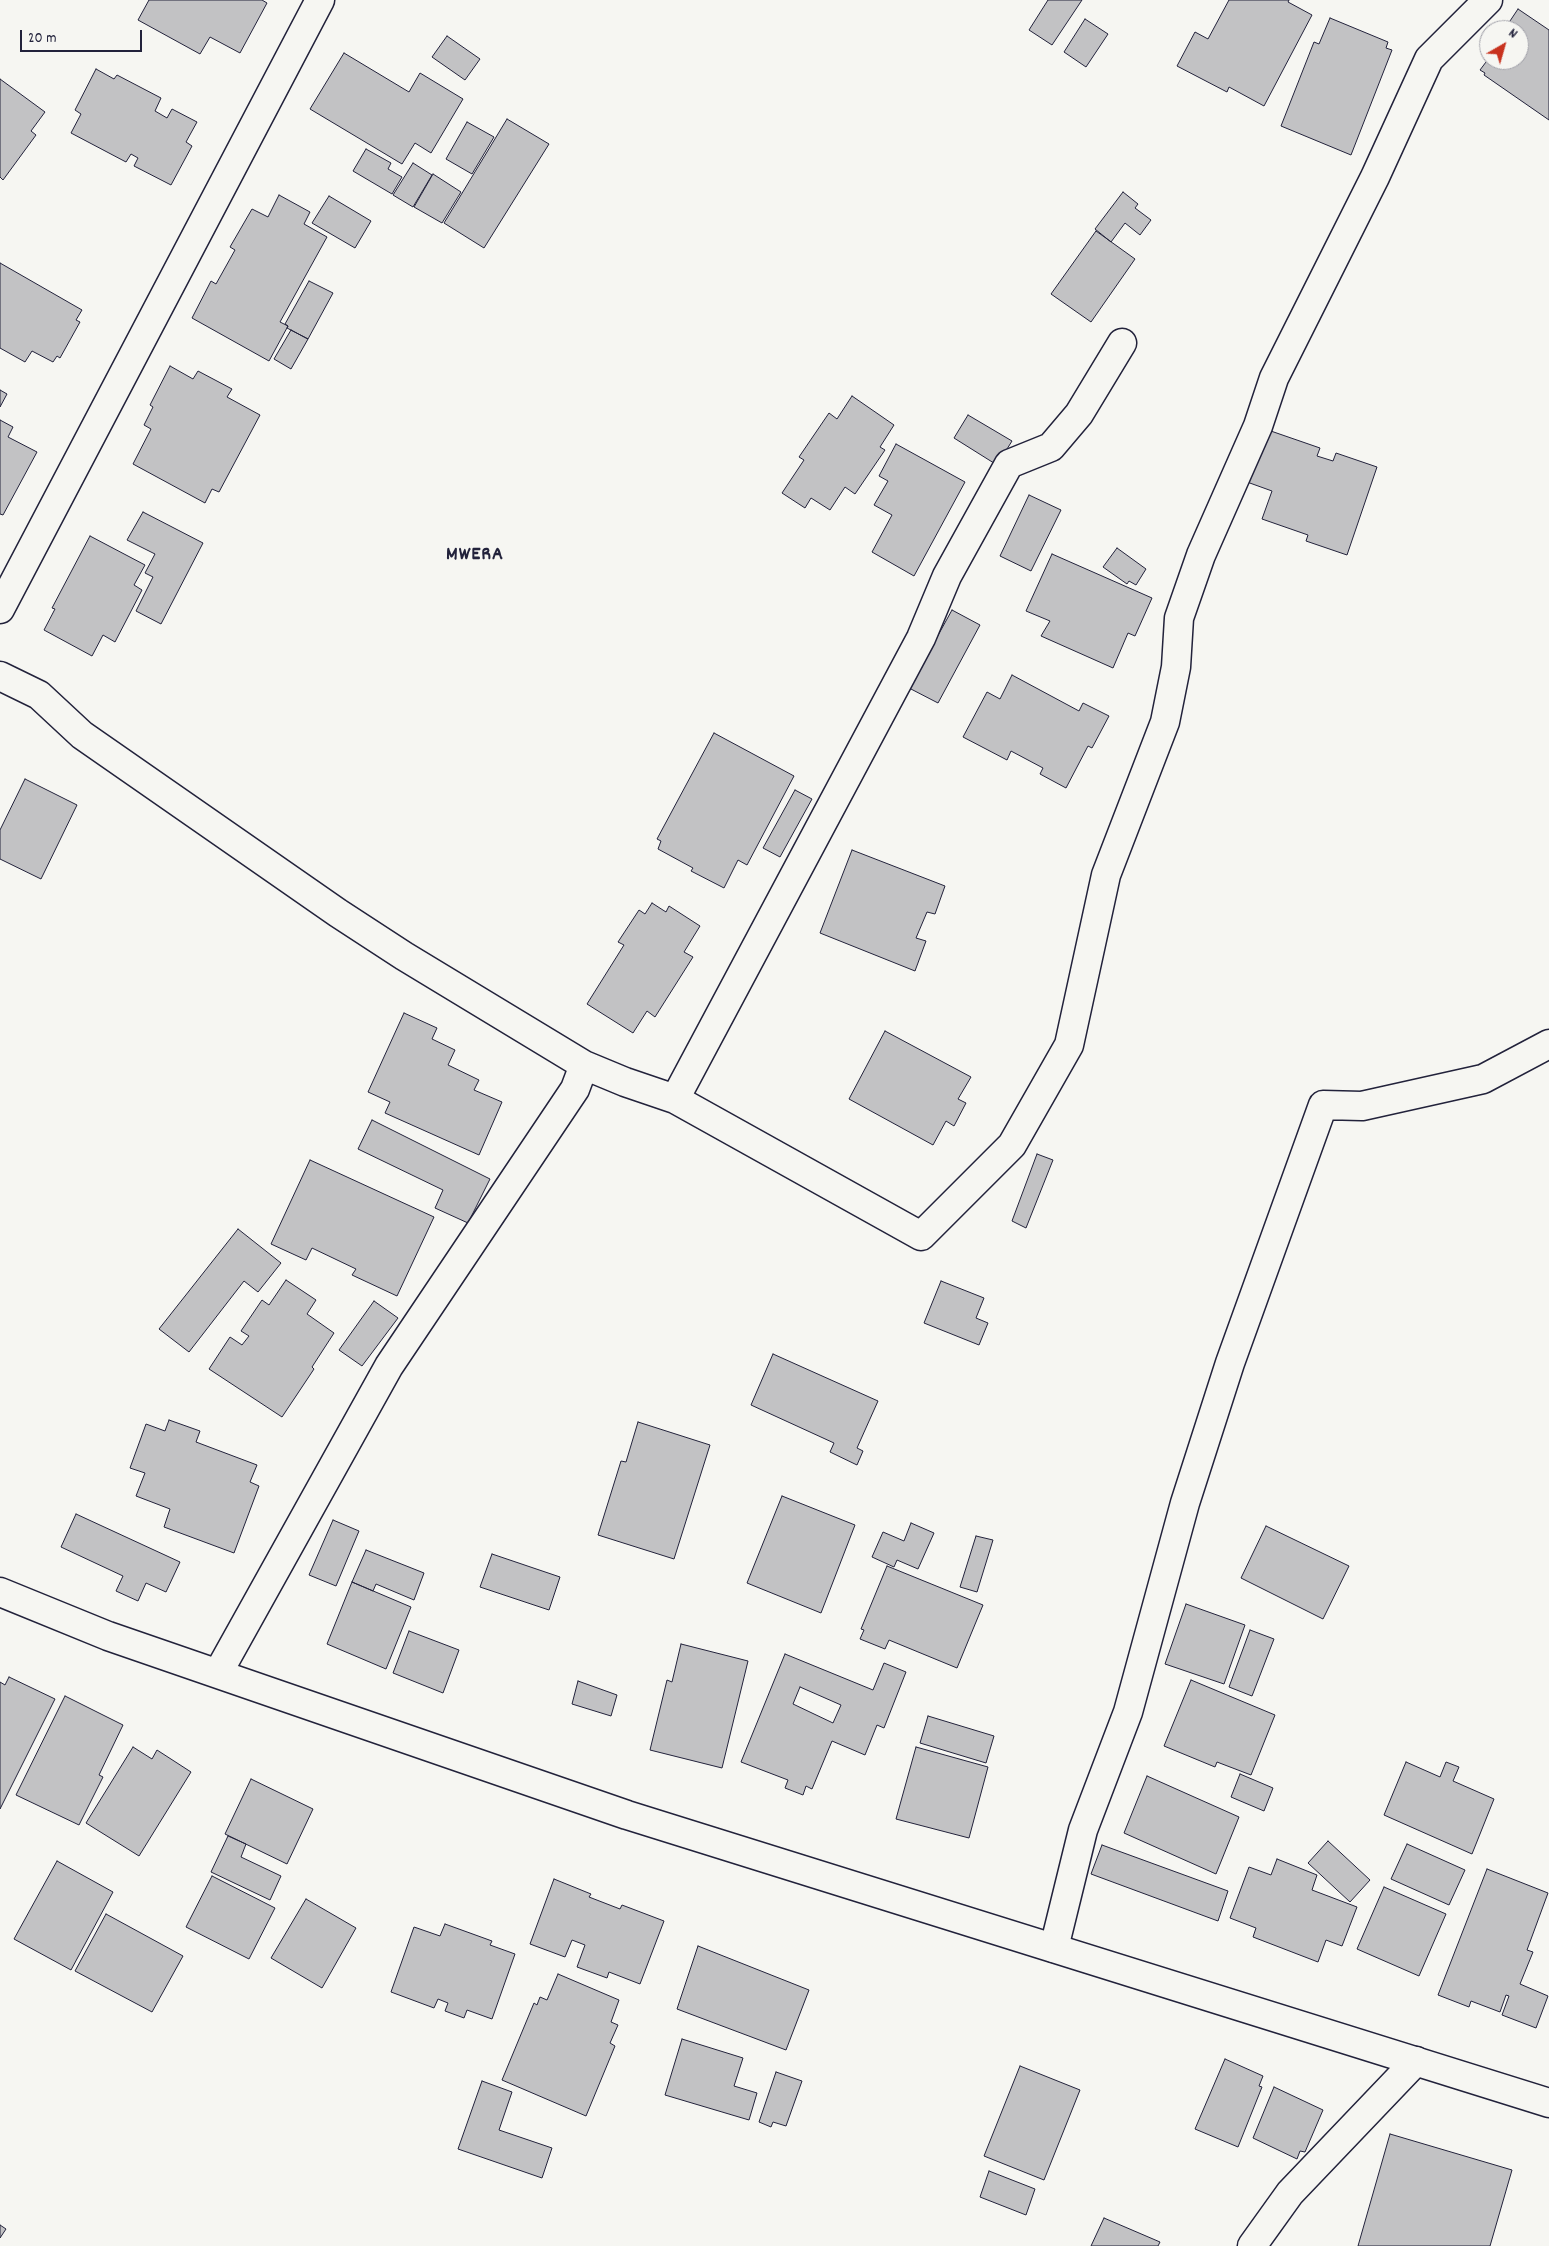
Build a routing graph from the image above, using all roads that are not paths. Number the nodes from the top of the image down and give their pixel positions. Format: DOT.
graph roads {
  1 [pos="320,0"];
  2 [pos="1488,0"];
  3 [pos="1122,343"];
  4 [pos="0,609"];
  5 [pos="0,676"];
  6 [pos="1549,1044"];
  7 [pos="584,1065"];
  8 [pos="675,1099"];
  9 [pos="0,1592"];
  10 [pos="218,1673"];
  11 [pos="1054,1948"];
  12 [pos="1416,2061"];
  13 [pos="1549,2103"];
  14 [pos="1252,2246"];
  1 -- 4 [label="street"];
  2 -- 8 [label="street"];
  3 -- 8 [label="street"];
  5 -- 7 [label="street"];
  6 -- 11 [label="street"];
  7 -- 8 [label="street"];
  7 -- 10 [label="street"];
  9 -- 10 [label="street"];
  10 -- 11 [label="street"];
  11 -- 12 [label="street"];
  12 -- 13 [label="street"];
  12 -- 14 [label="street"];
}
